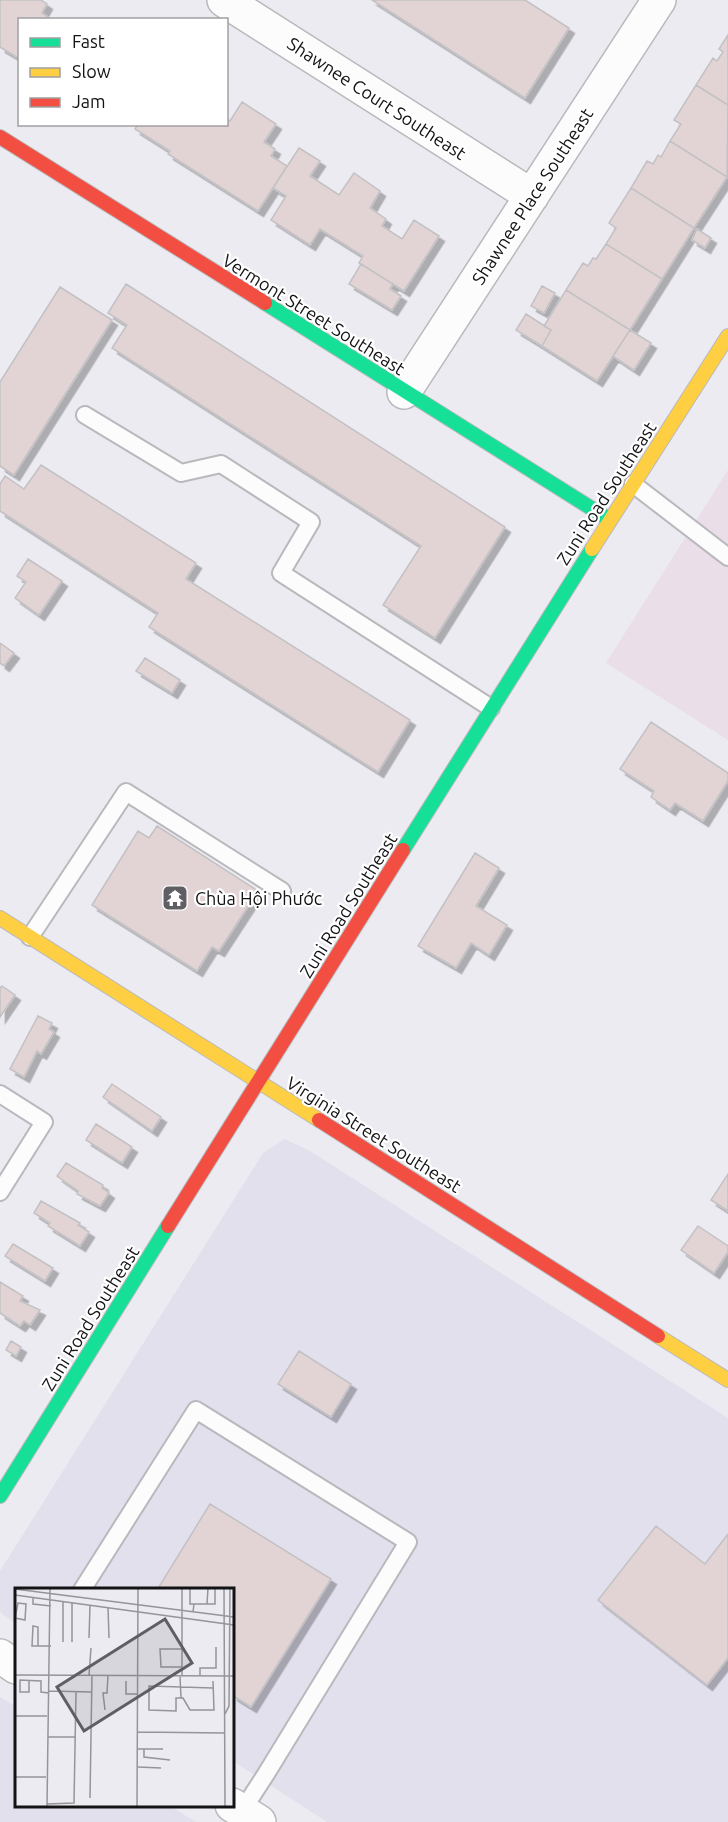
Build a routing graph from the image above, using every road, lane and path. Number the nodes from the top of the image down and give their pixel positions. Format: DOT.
graph roads {
  1 [pos="224,0"];
  2 [pos="659,0"];
  3 [pos="0,137"];
  4 [pos="532,196"];
  5 [pos="728,336"];
  6 [pos="404,392"];
  7 [pos="85,415"];
  8 [pos="633,484"];
  9 [pos="610,520"];
  10 [pos="728,556"];
  11 [pos="491,708"];
  12 [pos="282,891"];
  13 [pos="0,918"];
  14 [pos="30,937"];
  15 [pos="259,1082"];
  16 [pos="0,1094"];
  17 [pos="0,1192"];
  18 [pos="728,1380"];
  19 [pos="0,1496"];
  20 [pos="83,1588"];
  21 [pos="0,1656"];
  22 [pos="15,1666"];
  23 [pos="244,1813"];
  1 -- 4 [label="street, Shawnee Court Southeast"];
  2 -- 4 [label="street, Shawnee Place Southeast"];
  3 -- 6 [label="street, Vermont Street Southeast"];
  4 -- 6 [label="street, Shawnee Place Southeast"];
  5 -- 8 [label="street, Zuni Road Southeast"];
  6 -- 9 [label="street, Vermont Street Southeast"];
  7 -- 11 [label="lane"];
  8 -- 9 [label="street, Zuni Road Southeast"];
  8 -- 10 [label="lane"];
  9 -- 11 [label="street, Zuni Road Southeast"];
  11 -- 15 [label="street, Zuni Road Southeast"];
  12 -- 14 [label="lane"];
  13 -- 14 [label="street, Virginia Street Southeast"];
  14 -- 15 [label="street, Virginia Street Southeast"];
  15 -- 18 [label="street, Virginia Street Southeast"];
  15 -- 19 [label="street, Zuni Road Southeast"];
  16 -- 17 [label="lane"];
  20 -- 23 [label="lane"];
  21 -- 22 [label="street"];
}
